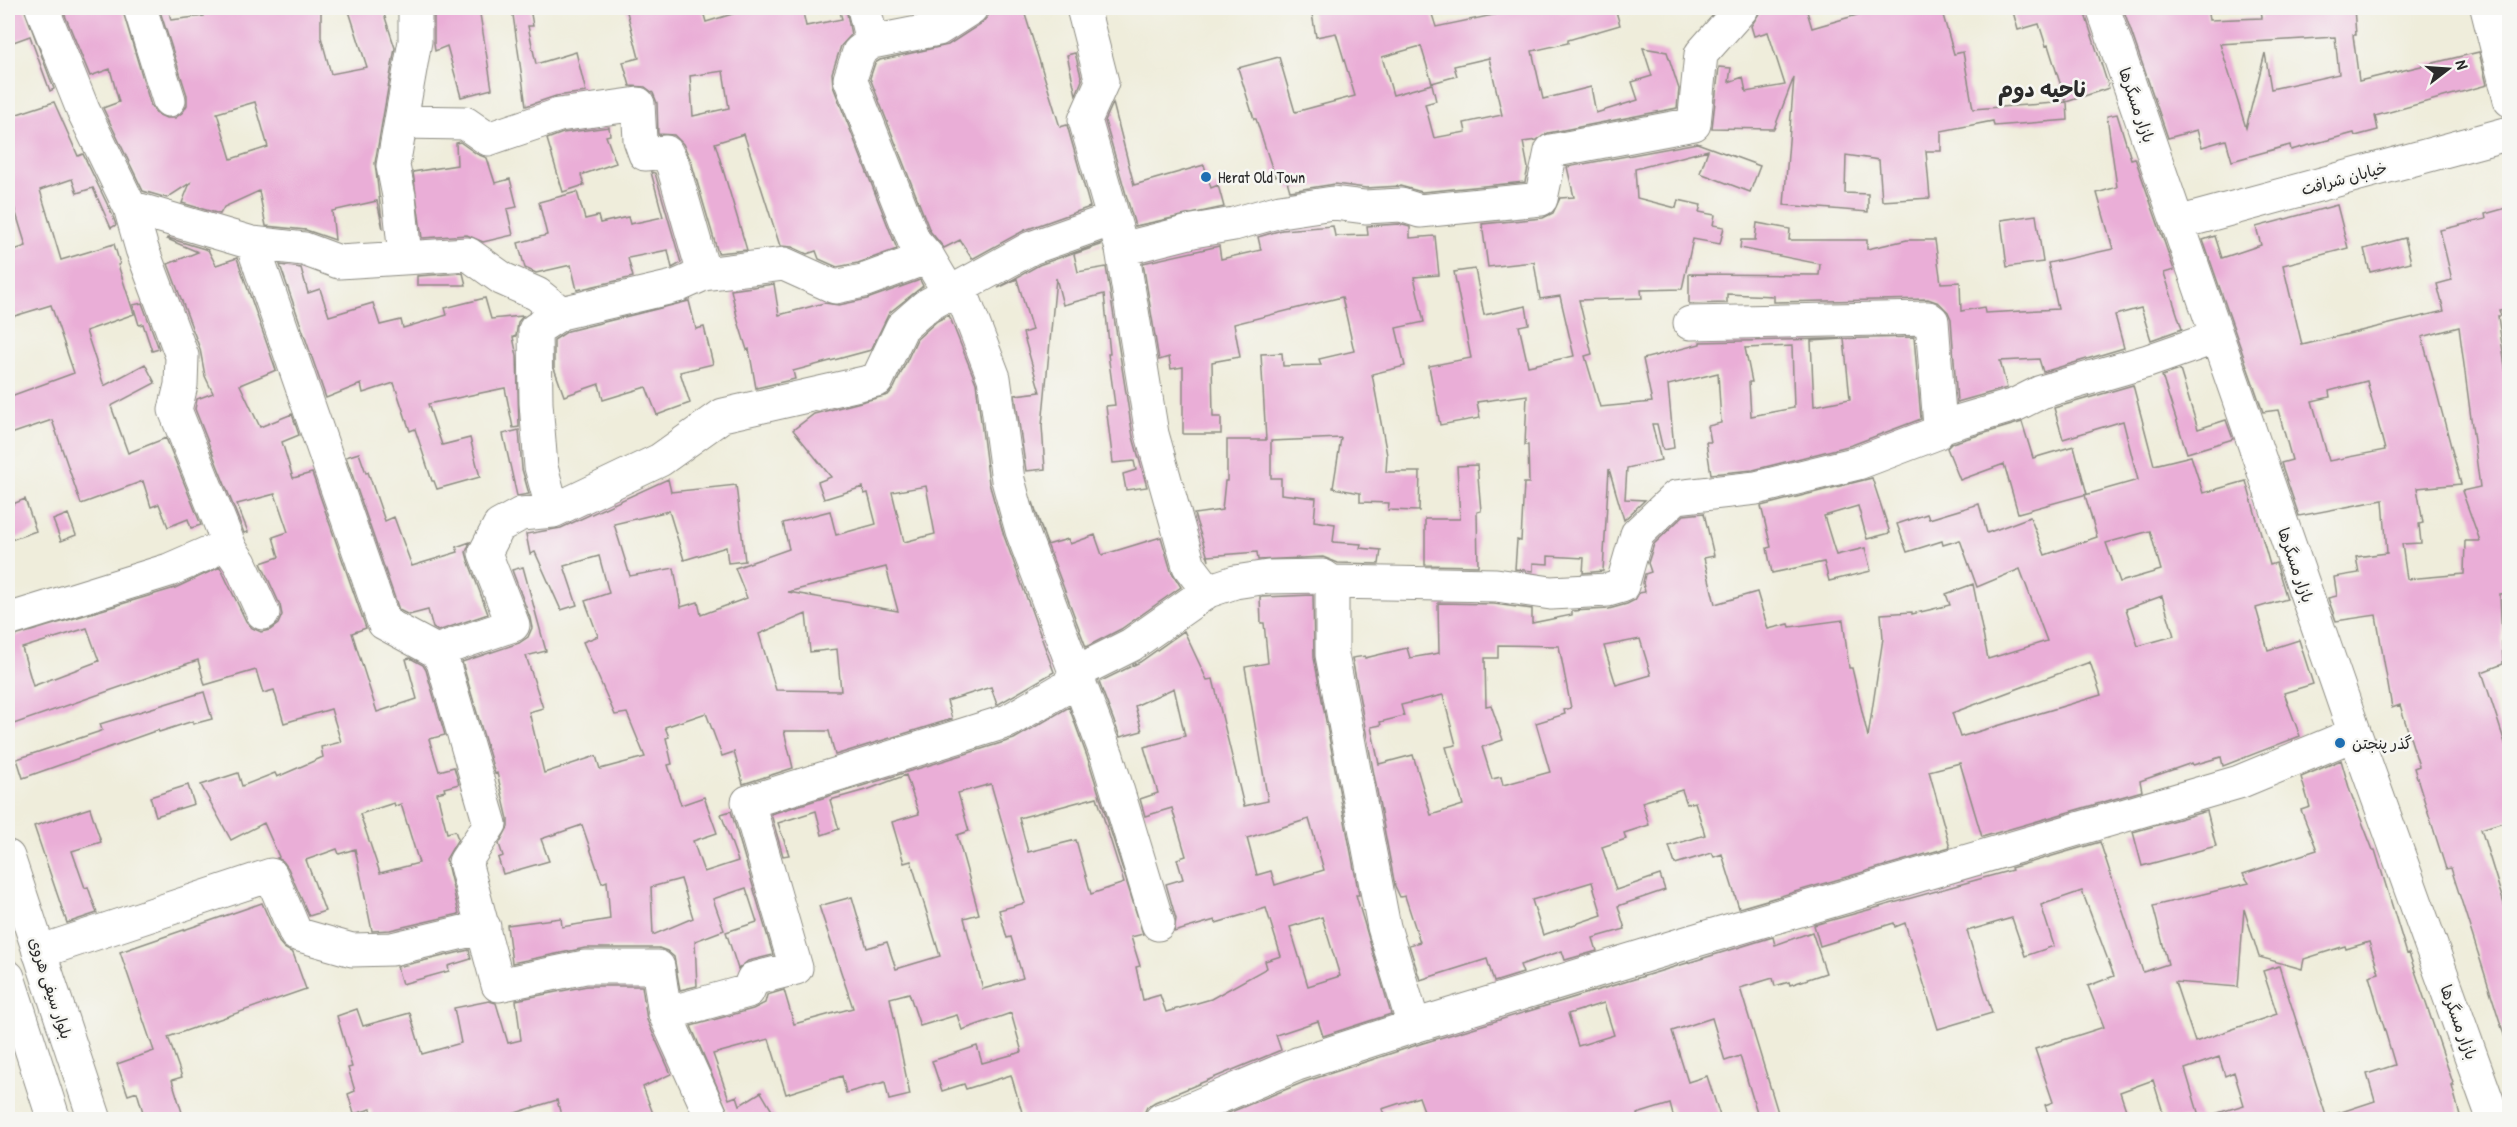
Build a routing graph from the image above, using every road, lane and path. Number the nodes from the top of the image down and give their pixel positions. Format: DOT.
graph roads {
  1 [pos="42,8"];
  2 [pos="140,8"];
  3 [pos="415,8"];
  4 [pos="864,8"];
  5 [pos="971,8"];
  6 [pos="1083,8"];
  7 [pos="1742,8"];
  8 [pos="2103,8"];
  9 [pos="2487,8"];
  10 [pos="872,42"];
  11 [pos="169,100"];
  12 [pos="2510,100"];
  13 [pos="401,122"];
  14 [pos="2510,133"];
  15 [pos="130,207"];
  16 [pos="2178,223"];
  17 [pos="1118,234"];
  18 [pos="252,243"];
  19 [pos="928,257"];
  20 [pos="405,258"];
  21 [pos="704,274"];
  22 [pos="950,294"];
  23 [pos="561,312"];
  24 [pos="1690,323"];
  25 [pos="2217,337"];
  26 [pos="1940,427"];
  27 [pos="553,511"];
  28 [pos="208,553"];
  29 [pos="1332,582"];
  30 [pos="1208,591"];
  31 [pos="263,613"];
  32 [pos="8,620"];
  33 [pos="436,651"];
  34 [pos="1075,674"];
  35 [pos="2355,734"];
  36 [pos="8,857"];
  37 [pos="1158,924"];
  38 [pos="483,927"];
  39 [pos="39,952"];
  40 [pos="8,978"];
  41 [pos="665,1014"];
  42 [pos="1414,1026"];
  43 [pos="84,1116"];
  44 [pos="54,1119"];
  45 [pos="713,1119"];
  46 [pos="1161,1119"];
  47 [pos="2494,1119"];
  1 -- 15 [label="street"];
  2 -- 11 [label="street"];
  3 -- 13 [label="street"];
  4 -- 10 [label="street"];
  5 -- 10 [label="street"];
  6 -- 17 [label="street"];
  7 -- 17 [label="street"];
  8 -- 16 [label="street, بازار مسگرها"];
  9 -- 12 [label="street"];
  10 -- 19 [label="street"];
  13 -- 20 [label="street"];
  13 -- 21 [label="street"];
  14 -- 16 [label="street, خیابان شرافت"];
  15 -- 18 [label="street"];
  15 -- 31 [label="street"];
  16 -- 25 [label="street, بازار مسگرها"];
  17 -- 22 [label="street"];
  17 -- 30 [label="street"];
  18 -- 20 [label="street"];
  18 -- 33 [label="street"];
  19 -- 21 [label="street"];
  19 -- 22 [label="street"];
  20 -- 23 [label="street"];
  21 -- 23 [label="street"];
  22 -- 27 [label="street"];
  22 -- 34 [label="street"];
  23 -- 27 [label="street"];
  24 -- 26 [label="street"];
  25 -- 26 [label="street"];
  25 -- 35 [label="street, بازار مسگرها"];
  26 -- 29 [label="street"];
  27 -- 33 [label="street"];
  28 -- 32 [label="street"];
  29 -- 30 [label="street"];
  29 -- 42 [label="street"];
  30 -- 34 [label="street"];
  33 -- 38 [label="street"];
  34 -- 37 [label="street"];
  34 -- 41 [label="street"];
  35 -- 42 [label="street"];
  35 -- 47 [label="street, بازار مسگرها"];
  36 -- 39 [label="street, بلوار سیفی هروی"];
  38 -- 39 [label="street"];
  38 -- 41 [label="street"];
  39 -- 43 [label="street, بلوار سیفی هروی"];
  40 -- 44 [label="street"];
  41 -- 45 [label="street"];
  42 -- 46 [label="street"];
}
